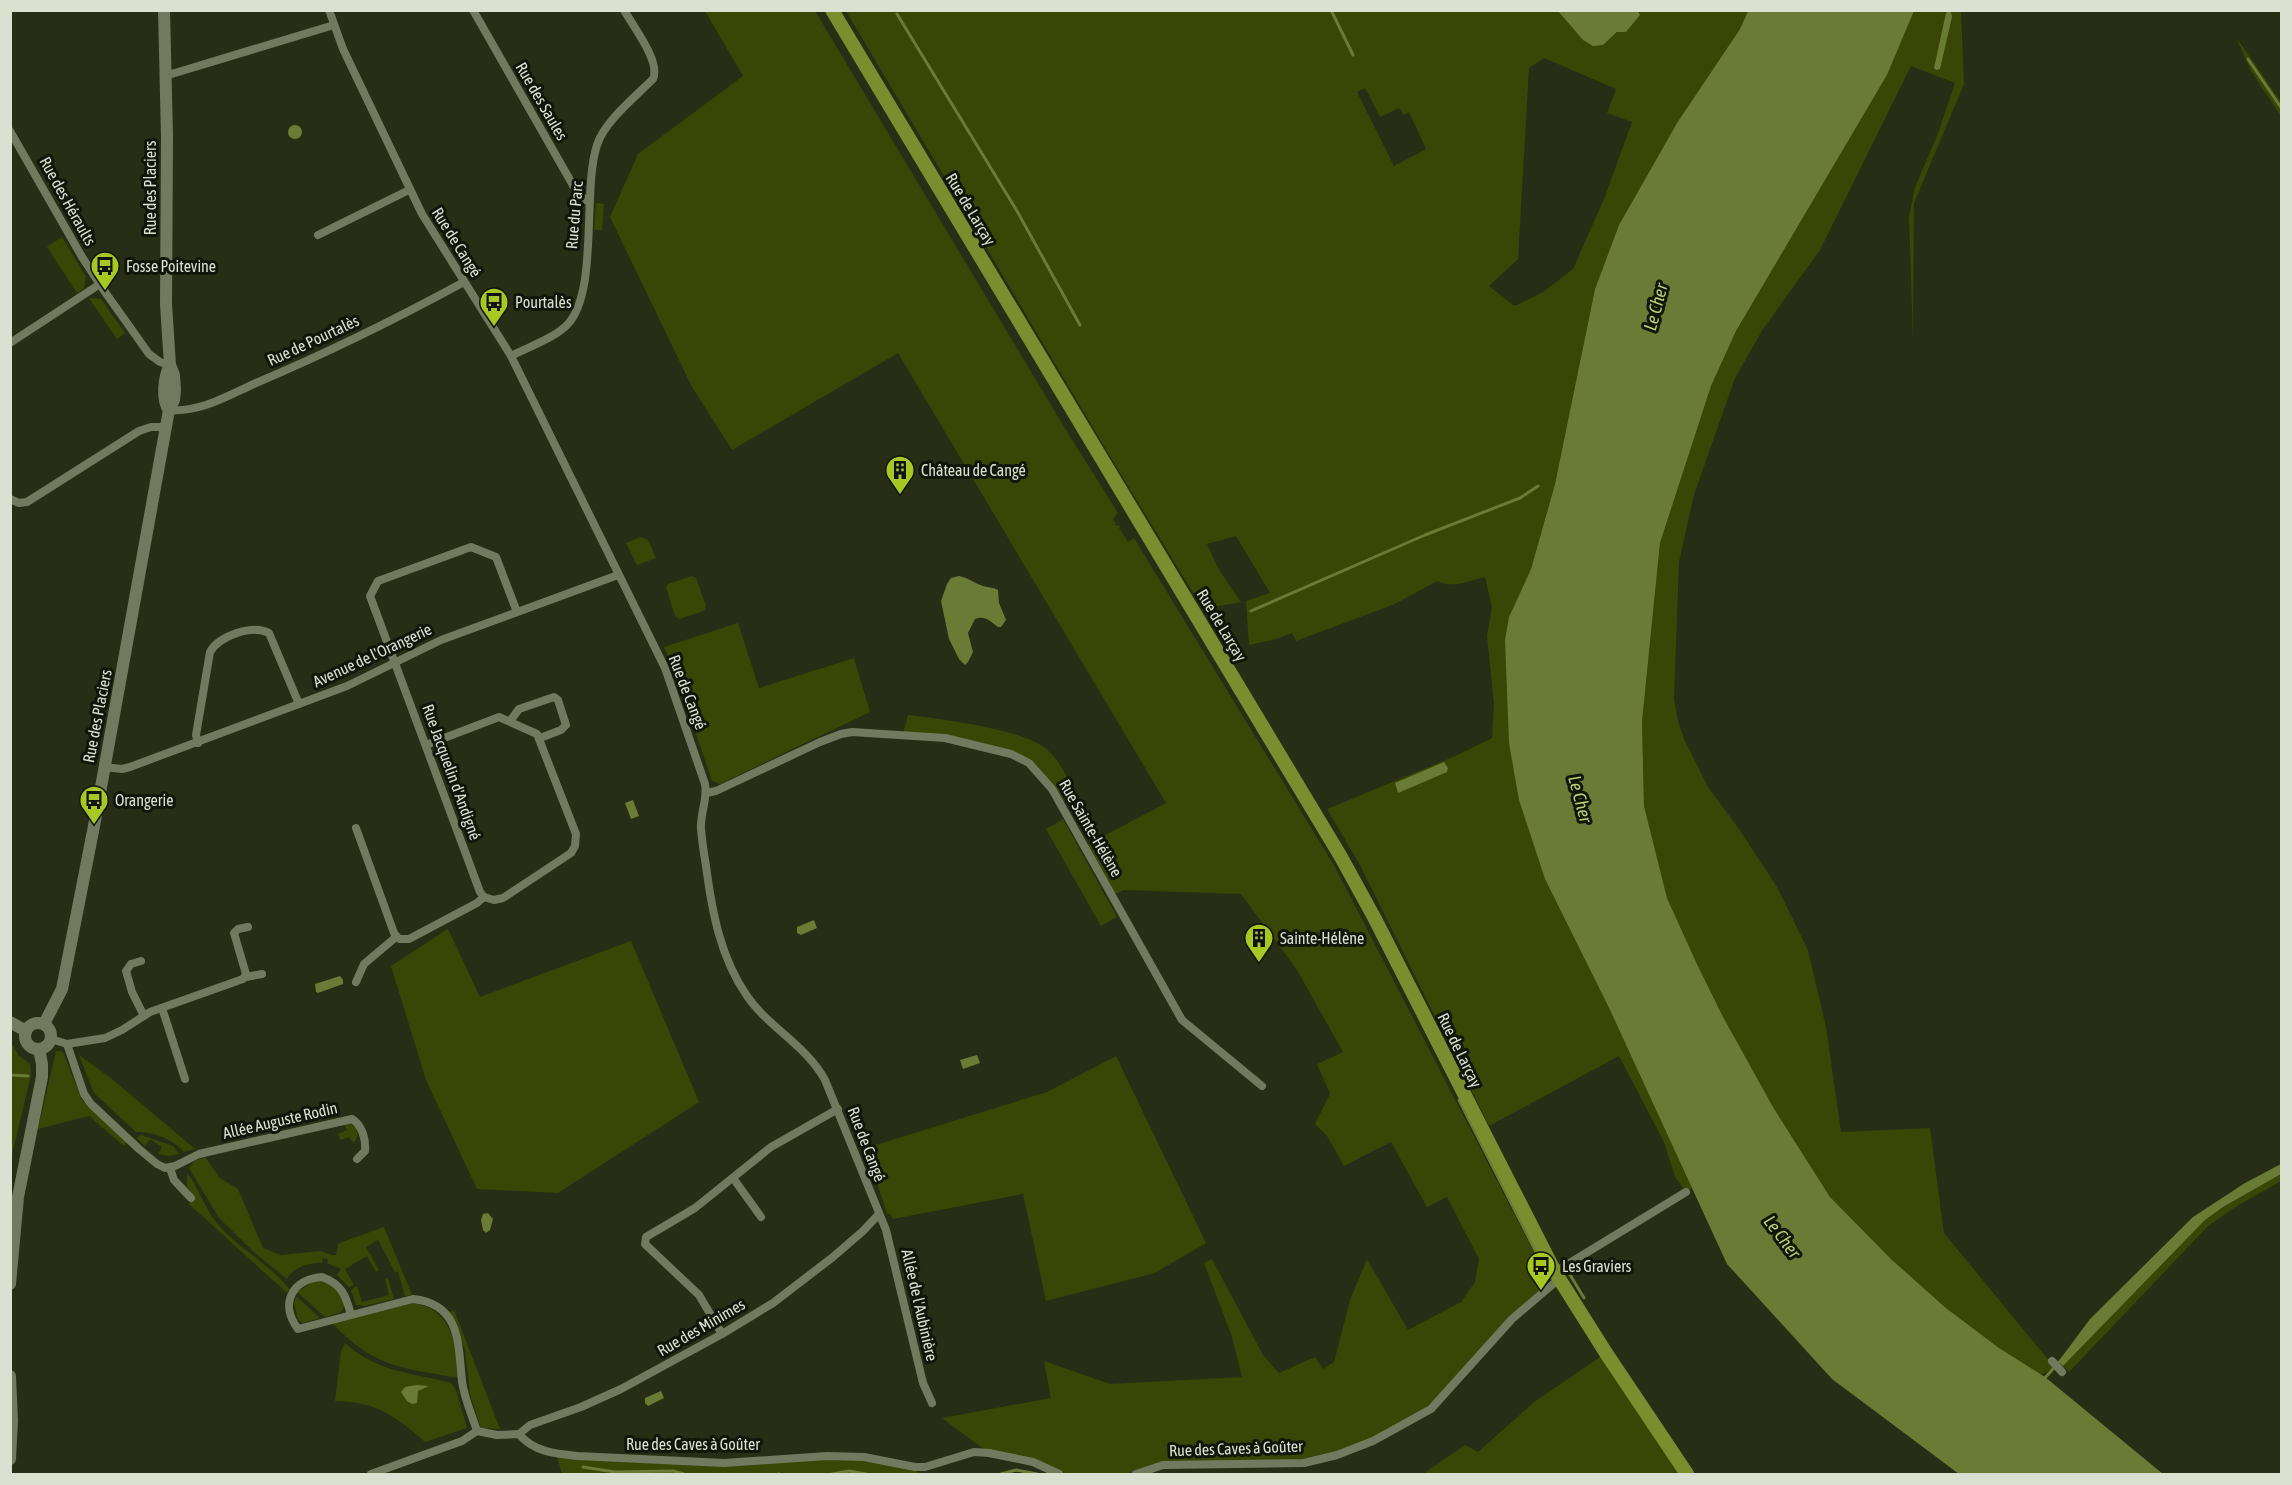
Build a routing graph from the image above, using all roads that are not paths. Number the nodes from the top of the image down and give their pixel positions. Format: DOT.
graph roads {
  1 [pos="164,10"];
  2 [pos="329,10"];
  3 [pos="473,10"];
  4 [pos="624,10"];
  5 [pos="832,10"];
  6 [pos="334,25"];
  7 [pos="165,76"];
  8 [pos="10,130"];
  9 [pos="409,190"];
  10 [pos="590,202"];
  11 [pos="318,235"];
  12 [pos="464,282"];
  13 [pos="100,284"];
  14 [pos="10,343"];
  15 [pos="511,356"];
  16 [pos="170,365"];
  17 [pos="169,410"];
  18 [pos="166,427"];
  19 [pos="10,500"];
  20 [pos="618,575"];
  21 [pos="517,612"];
  22 [pos="395,663"];
  23 [pos="299,704"];
  24 [pos="510,721"];
  25 [pos="540,738"];
  26 [pos="198,743"];
  27 [pos="426,745"];
  28 [pos="104,767"];
  29 [pos="706,793"];
  30 [pos="356,828"];
  31 [pos="482,895"];
  32 [pos="248,927"];
  33 [pos="396,937"];
  34 [pos="141,961"];
  35 [pos="262,974"];
  36 [pos="246,977"];
  37 [pos="356,982"];
  38 [pos="162,1008"];
  39 [pos="144,1016"];
  40 [pos="10,1022"];
  41 [pos="44,1024"];
  42 [pos="26,1030"];
  43 [pos="51,1039"];
  44 [pos="67,1044"];
  45 [pos="39,1049"];
  46 [pos="185,1079"];
  47 [pos="1262,1086"];
  48 [pos="838,1109"];
  49 [pos="357,1159"];
  50 [pos="170,1168"];
  51 [pos="733,1178"];
  52 [pos="1686,1192"];
  53 [pos="191,1198"];
  54 [pos="879,1214"];
  55 [pos="761,1217"];
  56 [pos="1557,1275"];
  57 [pos="10,1284"];
  58 [pos="351,1315"];
  59 [pos="722,1334"];
  60 [pos="2052,1361"];
  61 [pos="2062,1372"];
  62 [pos="10,1376"];
  63 [pos="932,1403"];
  64 [pos="477,1431"];
  65 [pos="519,1434"];
  66 [pos="10,1459"];
  67 [pos="371,1474"];
  68 [pos="1059,1474"];
  69 [pos="1136,1474"];
  70 [pos="1687,1474"];
  1 -- 7 [label="street, Rue des Placiers"];
  2 -- 6 [label="street, Rue de Cangé"];
  3 -- 10 [label="street, Rue des Saules"];
  4 -- 10 [label="street, Rue du Parc"];
  5 -- 56 [label="main road, Rue de Larçay"];
  6 -- 7 [label="street"];
  6 -- 9 [label="street, Rue de Cangé"];
  7 -- 16 [label="street, Rue des Placiers"];
  8 -- 13 [label="street, Rue des Héraults"];
  9 -- 11 [label="street"];
  9 -- 12 [label="street, Rue de Cangé"];
  10 -- 15 [label="street, Rue du Parc"];
  12 -- 15 [label="street, Rue de Cangé"];
  12 -- 17 [label="street, Rue de Pourtalès"];
  13 -- 14 [label="street"];
  13 -- 16 [label="street, Rue des Héraults"];
  15 -- 20 [label="street, Rue de Cangé"];
  16 -- 17 [label="street, Rue des Placiers"];
  17 -- 18 [label="street, Rue des Placiers"];
  18 -- 19 [label="street"];
  18 -- 28 [label="street, Rue des Placiers"];
  20 -- 21 [label="street, Avenue de l'Orangerie"];
  20 -- 29 [label="street, Rue de Cangé"];
  21 -- 22 [label="street, Avenue de l'Orangerie"];
  21 -- 22 [label="street, Rue Jacquelin d'Andigné"];
  22 -- 23 [label="street, Avenue de l'Orangerie"];
  22 -- 27 [label="street, Rue Jacquelin d'Andigné"];
  23 -- 26 [label="street, Avenue de l'Orangerie"];
  23 -- 26 [label="street"];
  24 -- 25 [label="street"];
  24 -- 25 [label="street"];
  24 -- 27 [label="street"];
  25 -- 31 [label="street"];
  26 -- 28 [label="street, Avenue de l'Orangerie"];
  27 -- 31 [label="street, Rue Jacquelin d'Andigné"];
  28 -- 41 [label="street, Rue des Placiers"];
  29 -- 47 [label="street, Rue Sainte-Hélène"];
  29 -- 48 [label="street, Rue de Cangé"];
  30 -- 33 [label="street"];
  31 -- 33 [label="street"];
  32 -- 36 [label="street"];
  33 -- 37 [label="street"];
  34 -- 39 [label="street"];
  35 -- 36 [label="street"];
  36 -- 38 [label="street"];
  38 -- 39 [label="street"];
  38 -- 46 [label="street"];
  39 -- 44 [label="street"];
  40 -- 42 [label="street"];
  41 -- 42 [label="street"];
  41 -- 43 [label="street"];
  42 -- 45 [label="street"];
  43 -- 44 [label="street"];
  43 -- 45 [label="street"];
  44 -- 50 [label="street"];
  45 -- 57 [label="street"];
  48 -- 51 [label="street"];
  48 -- 54 [label="street, Rue de Cangé"];
  49 -- 50 [label="street, Allée Auguste Rodin"];
  50 -- 53 [label="street"];
  51 -- 55 [label="street"];
  51 -- 59 [label="street"];
  52 -- 56 [label="street, Rue des Caves à Goûter"];
  54 -- 59 [label="street, Rue des Minimes"];
  54 -- 63 [label="street, Allée de l'Aubinière"];
  56 -- 69 [label="street, Rue des Caves à Goûter"];
  56 -- 70 [label="main road, Rue de Larçay"];
  58 -- 58 [label="street"];
  58 -- 64 [label="street"];
  59 -- 65 [label="street, Rue des Minimes"];
  60 -- 61 [label="street"];
  62 -- 66 [label="street"];
  64 -- 65 [label="street"];
  64 -- 67 [label="street"];
  65 -- 68 [label="street, Rue des Caves à Goûter"];
}
